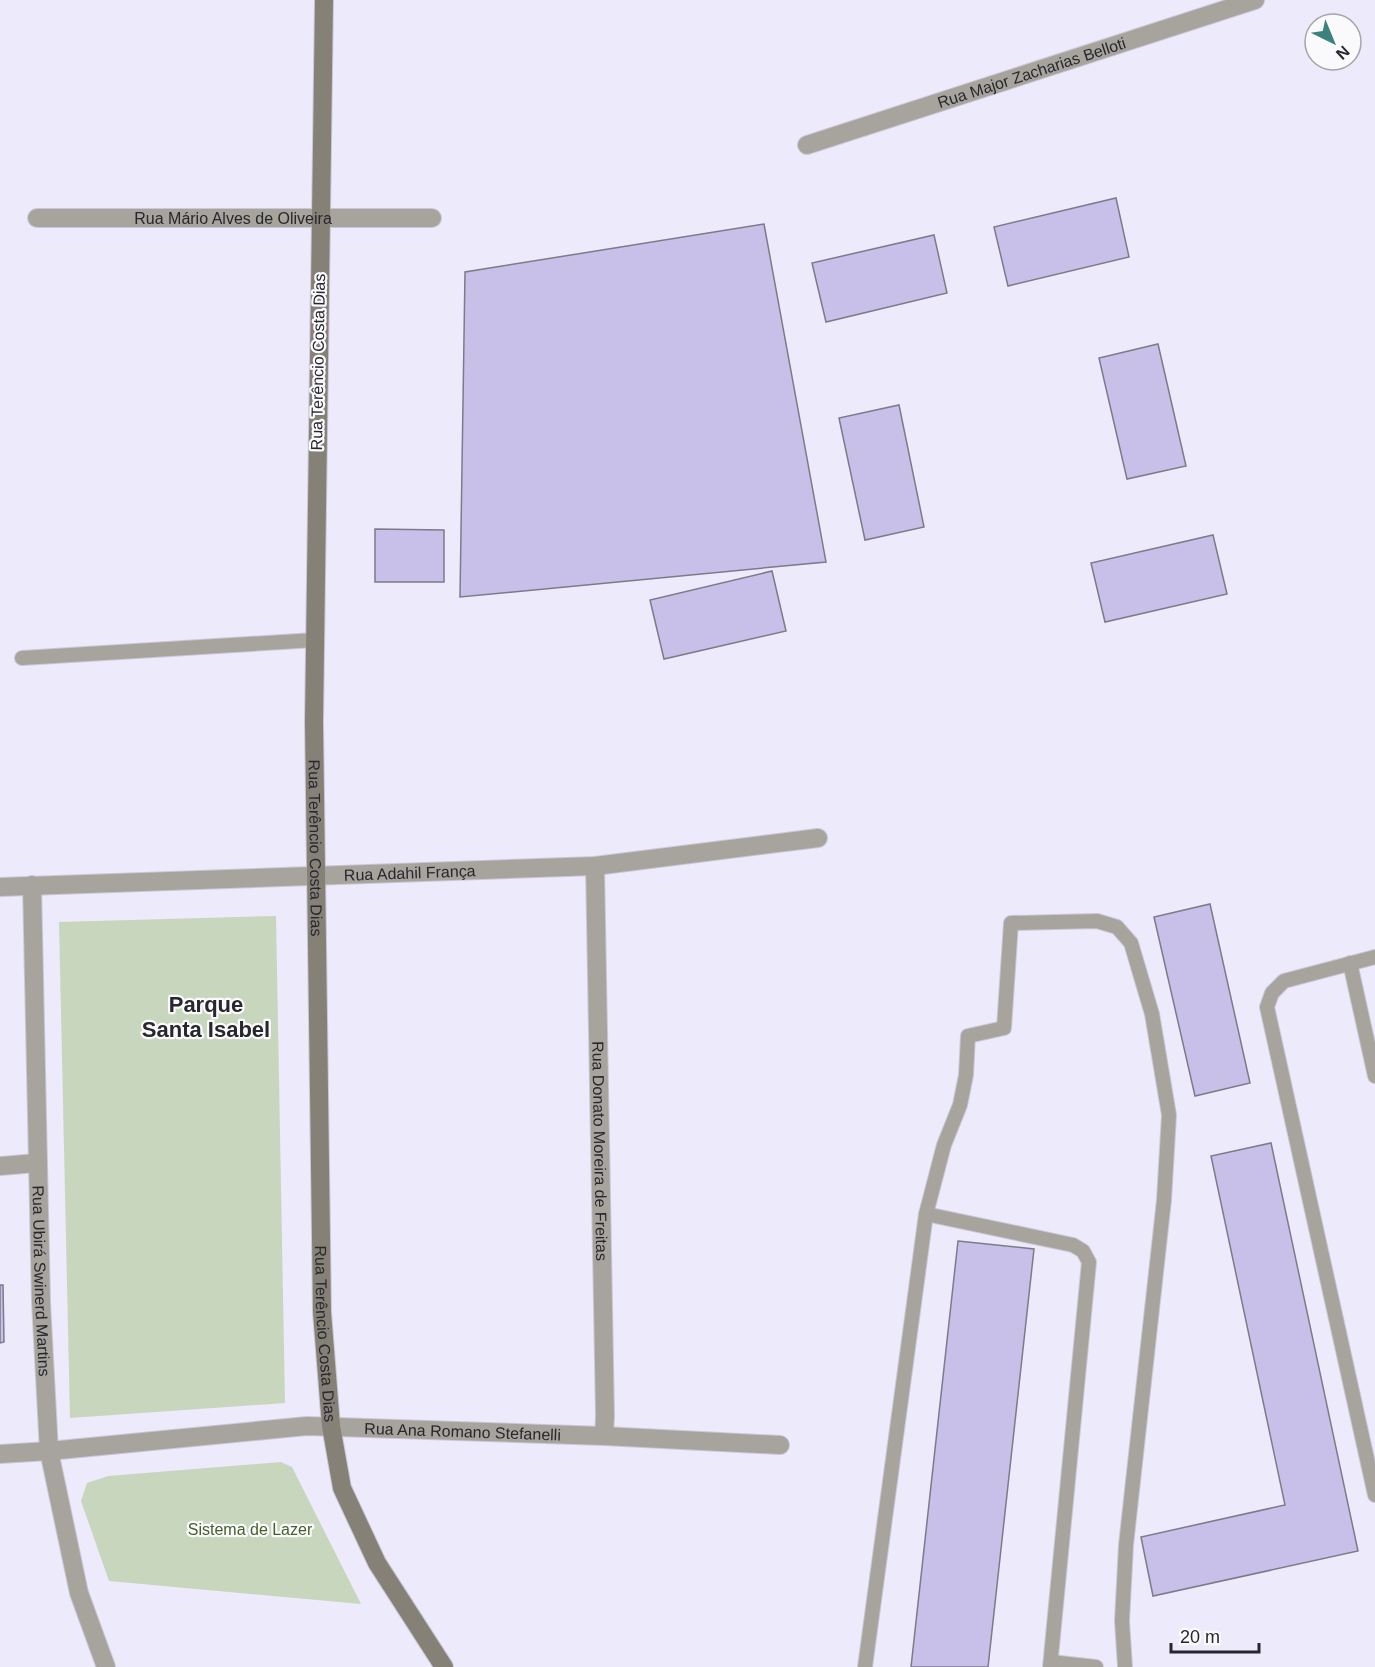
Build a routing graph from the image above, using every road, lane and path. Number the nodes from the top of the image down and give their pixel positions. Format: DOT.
graph roads {
  1 [pos="324,0"];
  2 [pos="1255,0"];
  3 [pos="807,145"];
  4 [pos="37,218"];
  5 [pos="321,218"];
  6 [pos="432,218"];
  7 [pos="315,640"];
  8 [pos="22,658"];
  9 [pos="818,838"];
  10 [pos="595,866"];
  11 [pos="318,877"];
  12 [pos="33,885"];
  13 [pos="0,887"];
  14 [pos="1375,957"];
  15 [pos="1350,963"];
  16 [pos="1375,1076"];
  17 [pos="37,1163"];
  18 [pos="0,1166"];
  19 [pos="926,1214"];
  20 [pos="331,1426"];
  21 [pos="604,1436"];
  22 [pos="780,1445"];
  23 [pos="49,1451"];
  24 [pos="0,1454"];
  25 [pos="1375,1495"];
  26 [pos="1050,1664"];
  27 [pos="106,1667"];
  28 [pos="444,1667"];
  29 [pos="865,1667"];
  30 [pos="1096,1667"];
  31 [pos="1125,1667"];
  1 -- 5 [label="street, Rua Terêncio Costa Dias"];
  2 -- 3 [label="street, Rua Major Zacharias Belloti"];
  4 -- 5 [label="street, Rua Mário Alves de Oliveira"];
  5 -- 6 [label="street, Rua Mário Alves de Oliveira"];
  5 -- 7 [label="street, Rua Terêncio Costa Dias"];
  7 -- 8 [label="lane"];
  7 -- 11 [label="street, Rua Terêncio Costa Dias"];
  9 -- 10 [label="street, Rua Adahil França"];
  10 -- 11 [label="street, Rua Adahil França"];
  10 -- 21 [label="street, Rua Donato Moreira de Freitas"];
  11 -- 12 [label="street, Rua Adahil França"];
  11 -- 20 [label="street, Rua Terêncio Costa Dias"];
  12 -- 13 [label="street, Rua Adahil França"];
  12 -- 17 [label="street, Rua Ubirá Swinerd Martins"];
  14 -- 15 [label="lane"];
  15 -- 16 [label="lane"];
  15 -- 25 [label="lane"];
  17 -- 18 [label="street"];
  17 -- 23 [label="street, Rua Ubirá Swinerd Martins"];
  19 -- 26 [label="lane"];
  19 -- 29 [label="lane"];
  19 -- 31 [label="lane"];
  20 -- 21 [label="street, Rua Ana Romano Stefanelli"];
  20 -- 23 [label="street, Rua Ana Romano Stefanelli"];
  20 -- 28 [label="street, Rua Terêncio Costa Dias"];
  21 -- 22 [label="street, Rua Ana Romano Stefanelli"];
  23 -- 24 [label="street, Rua Ana Romano Stefanelli"];
  23 -- 27 [label="street, Rua Ubirá Swinerd Martins"];
  26 -- 30 [label="lane"];
}
